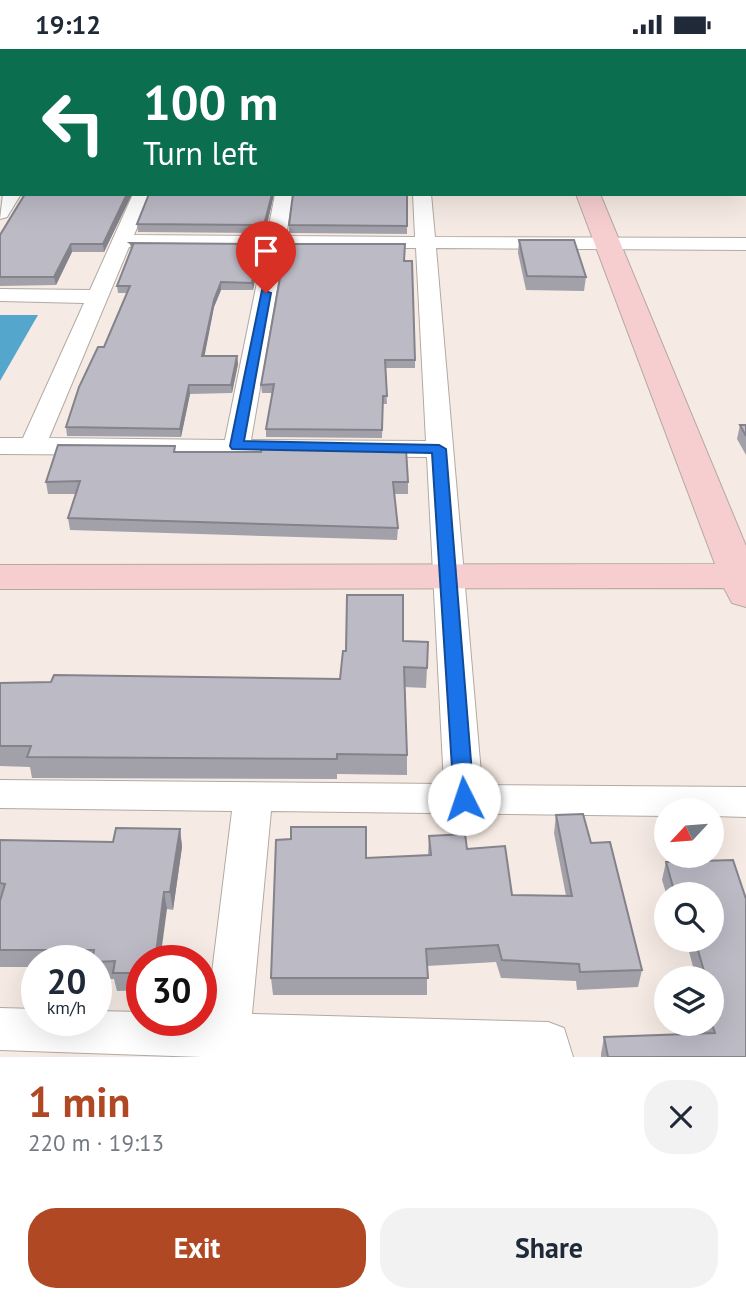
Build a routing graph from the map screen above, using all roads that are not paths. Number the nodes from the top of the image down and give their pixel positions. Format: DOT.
graph roads {
  1 [pos="11,196"];
  2 [pos="141,196"];
  3 [pos="284,196"];
  4 [pos="422,196"];
  5 [pos="590,196"];
  6 [pos="0,213"];
  7 [pos="122,241"];
  8 [pos="275,242"];
  9 [pos="606,242"];
  10 [pos="426,243"];
  11 [pos="746,244"];
  12 [pos="0,295"];
  13 [pos="97,297"];
  14 [pos="0,446"];
  15 [pos="33,446"];
  16 [pos="237,446"];
  17 [pos="439,449"];
  18 [pos="448,574"];
  19 [pos="0,577"];
  20 [pos="744,582"];
  21 [pos="0,794"];
  22 [pos="253,797"];
  23 [pos="464,799"];
  24 [pos="746,802"];
  25 [pos="0,1029"];
  26 [pos="227,1045"];
  27 [pos="550,1057"];
  1 -- 6 [label="street"];
  2 -- 7 [label="street"];
  3 -- 8 [label="street"];
  4 -- 10 [label="street"];
  5 -- 9 [label="street"];
  7 -- 8 [label="street"];
  7 -- 13 [label="street"];
  8 -- 10 [label="street"];
  8 -- 16 [label="street"];
  9 -- 10 [label="street"];
  9 -- 11 [label="street"];
  9 -- 20 [label="street"];
  10 -- 17 [label="street"];
  12 -- 13 [label="street"];
  13 -- 15 [label="street"];
  14 -- 15 [label="street"];
  15 -- 16 [label="street"];
  16 -- 17 [label="street"];
  17 -- 18 [label="street"];
  18 -- 19 [label="street"];
  18 -- 20 [label="street"];
  18 -- 23 [label="street"];
  21 -- 22 [label="street"];
  22 -- 23 [label="street"];
  22 -- 26 [label="street"];
  23 -- 24 [label="street"];
  25 -- 26 [label="street"];
  26 -- 27 [label="street"];
}
